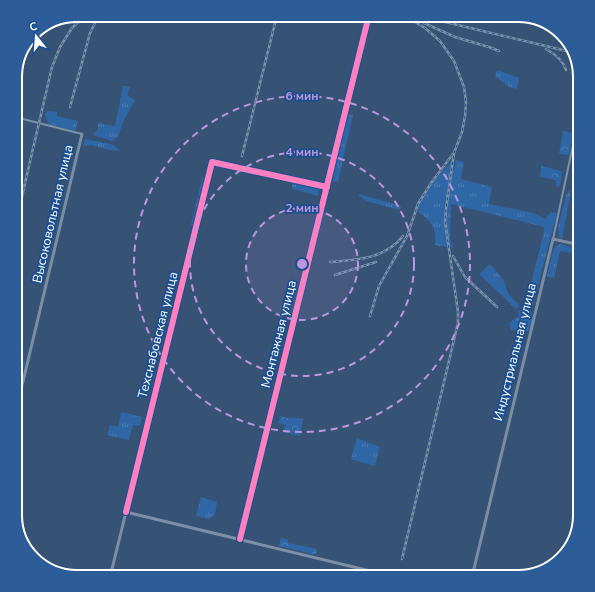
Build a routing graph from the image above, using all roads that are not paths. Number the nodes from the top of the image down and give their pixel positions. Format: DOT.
graph roads {
  1 [pos="367,22"];
  2 [pos="22,119"];
  3 [pos="82,134"];
  4 [pos="573,145"];
  5 [pos="327,187"];
  6 [pos="553,239"];
  7 [pos="573,243"];
  8 [pos="22,386"];
  9 [pos="126,512"];
  10 [pos="240,539"];
  11 [pos="112,570"];
  12 [pos="366,570"];
  13 [pos="474,570"];
  1 -- 5 [label="street, Монтажная улица"];
  2 -- 3 [label="street"];
  3 -- 8 [label="street, Высоковольтная улица"];
  4 -- 6 [label="street, Индустриальная улица"];
  5 -- 9 [label="street, Техснабовская улица"];
  5 -- 10 [label="street, Монтажная улица"];
  6 -- 7 [label="street"];
  6 -- 13 [label="street, Индустриальная улица"];
  9 -- 10 [label="main road"];
  9 -- 11 [label="main road, Техснабовская улица"];
  10 -- 12 [label="main road"];
}
